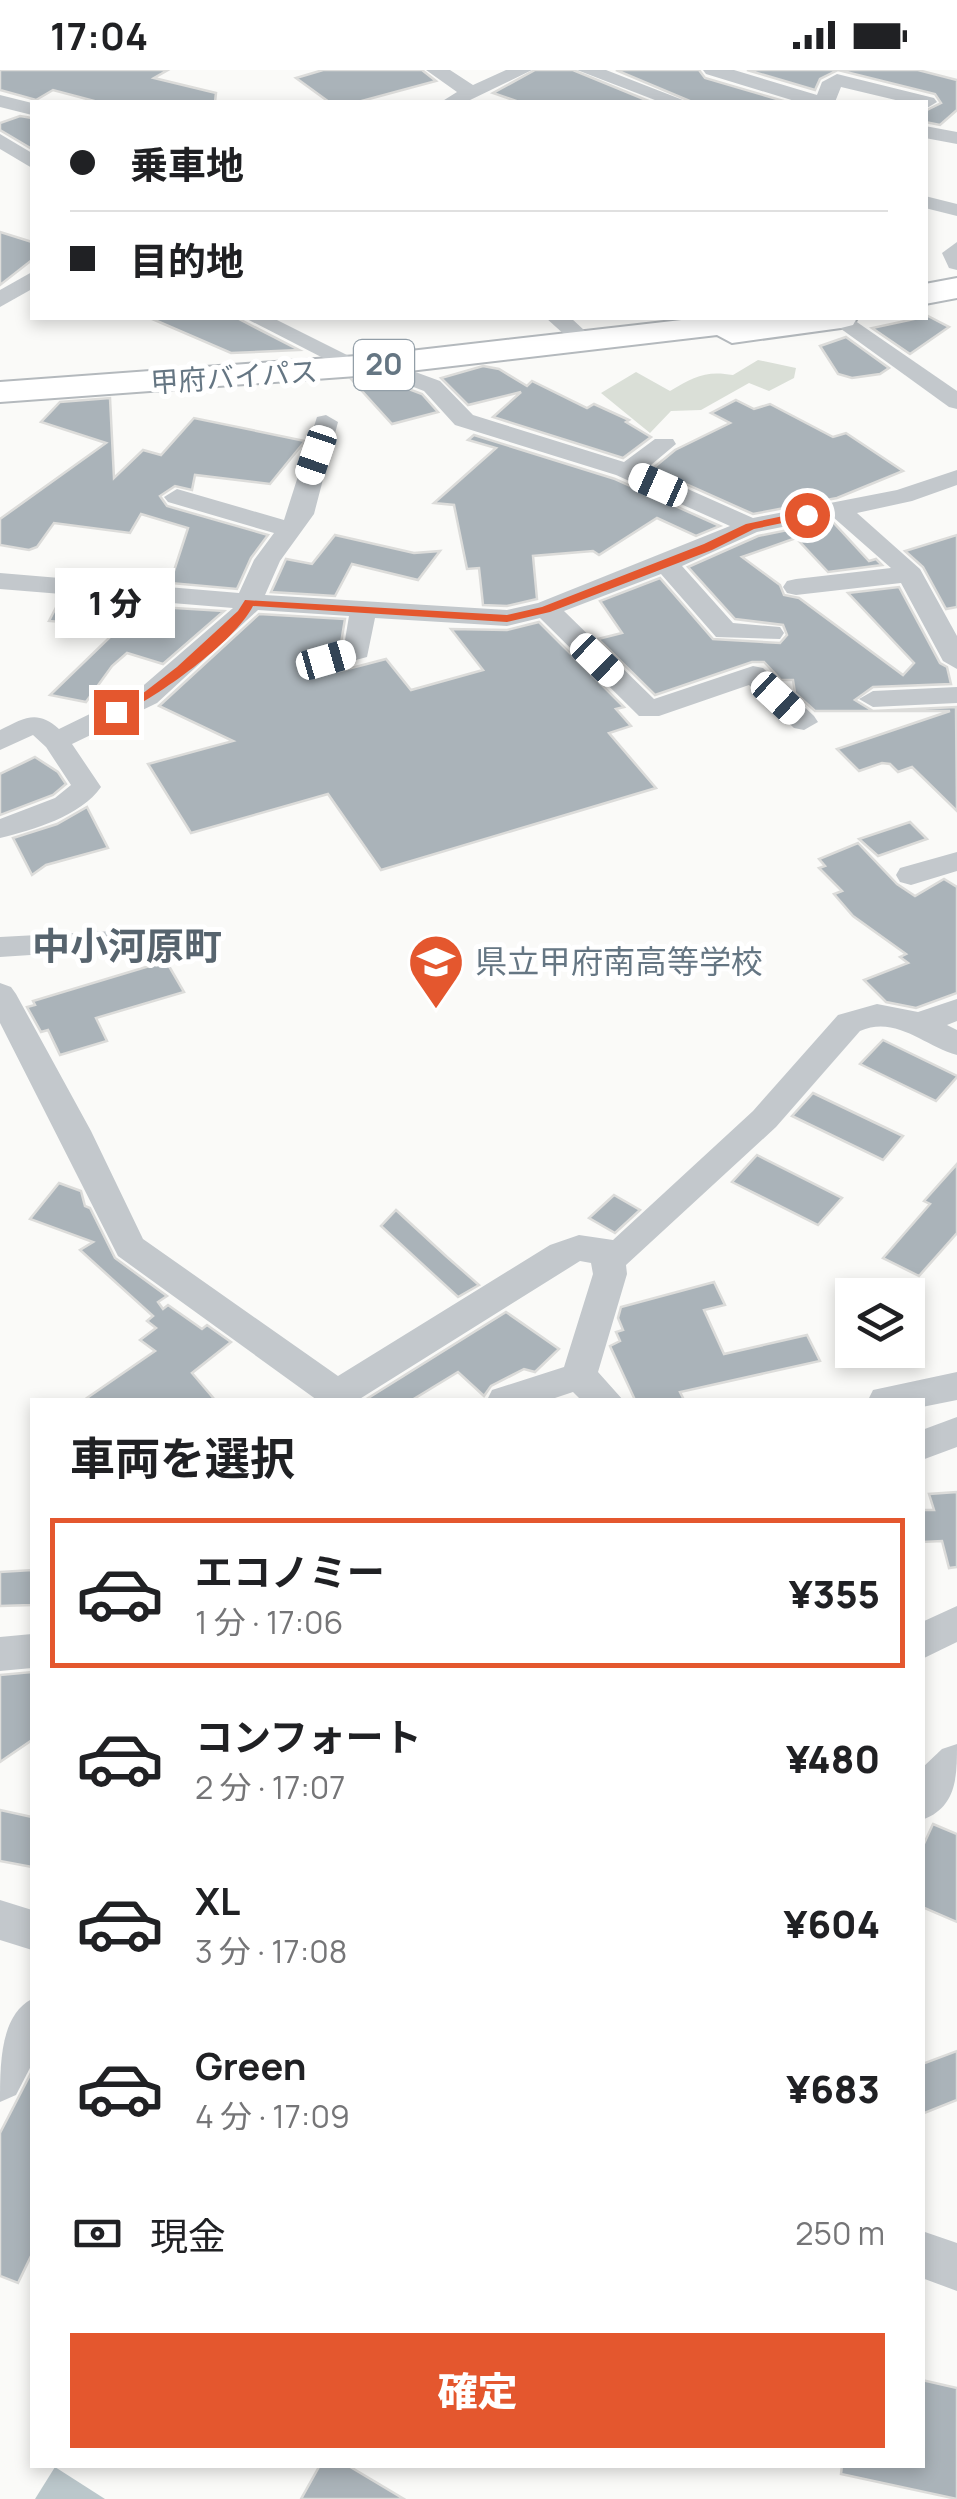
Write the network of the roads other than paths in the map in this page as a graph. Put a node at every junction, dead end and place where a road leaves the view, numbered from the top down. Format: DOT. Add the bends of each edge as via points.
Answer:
graph roads {
  1 [pos="436,70"];
  2 [pos="522,70"];
  3 [pos="587,70"];
  4 [pos="713,70"];
  5 [pos="469,98"];
  6 [pos="672,100"];
  7 [pos="810,100"];
  8 [pos="826,100"];
  9 [pos="918,100"];
  10 [pos="0,101"];
  11 [pos="30,108"];
  12 [pos="928,133"];
  13 [pos="957,138"];
  14 [pos="0,140"];
  15 [pos="30,161"];
  16 [pos="928,203"];
  17 [pos="957,210"];
  18 [pos="957,249"];
  19 [pos="957,263"];
  20 [pos="928,268"];
  21 [pos="957,275"];
  22 [pos="30,280"];
  23 [pos="928,280"];
  24 [pos="957,288"];
  25 [pos="928,293"];
  26 [pos="957,298"];
  27 [pos="0,300"];
  28 [pos="928,303"];
  29 [pos="260,320"];
  30 [pos="648,320"];
  31 [pos="738,320"];
  32 [pos="824,320"];
  33 [pos="842,320"];
  34 [pos="578,325"];
  35 [pos="640,327"];
  36 [pos="337,356"];
  37 [pos="377,366"];
  38 [pos="0,379"];
  39 [pos="0,392"];
  40 [pos="957,402"];
  41 [pos="326,422"];
  42 [pos="664,444"];
  43 [pos="627,471"];
  44 [pos="957,478"];
  45 [pos="176,497"];
  46 [pos="838,509"];
  47 [pos="750,526"];
  48 [pos="290,530"];
  49 [pos="666,563"];
  50 [pos="910,574"];
  51 [pos="1,582"];
  52 [pos="796,588"];
  53 [pos="249,602"];
  54 [pos="546,609"];
  55 [pos="364,611"];
  56 [pos="771,633"];
  57 [pos="326,660"];
  58 [pos="957,661"];
  59 [pos="957,695"];
  60 [pos="872,699"];
  61 [pos="804,722"];
  62 [pos="0,741"];
  63 [pos="56,741"];
  64 [pos="0,829"];
  65 [pos="957,861"];
  66 [pos="912,875"];
  67 [pos="187,937"];
  68 [pos="0,947"];
  69 [pos="0,994"];
  70 [pos="957,1010"];
  71 [pos="919,1023"];
  72 [pos="957,1044"];
  73 [pos="608,1262"];
  74 [pos="957,1386"];
  75 [pos="592,1388"];
  76 [pos="520,1398"];
  77 [pos="896,1398"];
  78 [pos="957,1432"];
  79 [pos="925,1444"];
  80 [pos="957,1623"];
  81 [pos="925,1642"];
  82 [pos="925,1645"];
  83 [pos="30,1650"];
  84 [pos="0,1654"];
  85 [pos="957,1654"];
  86 [pos="957,1762"];
  87 [pos="925,1798"];
  88 [pos="0,1920"];
  89 [pos="30,1929"];
  90 [pos="30,2024"];
  91 [pos="0,2080"];
  92 [pos="925,2255"];
  93 [pos="957,2267"];
  1 -- 5 [label="street"];
  2 -- 5 [label="street"];
  3 -- 6 [label="street"];
  4 -- 7 [label="street"];
  8 -- 9 [label="street" via="828,86 837,80"];
  10 -- 11 [label="street"];
  12 -- 13 [label="street"];
  14 -- 15 [label="street"];
  16 -- 17 [label="street"];
  18 -- 19 [label="street"];
  19 -- 20 [label="highway"];
  21 -- 23 [label="highway"];
  22 -- 27 [label="street"];
  24 -- 25 [label="highway"];
  26 -- 28 [label="highway"];
  29 -- 36 [label="street"];
  30 -- 34 [label="highway, 甲府バイパス / 20"];
  31 -- 35 [label="highway, 甲府バイパス / 20"];
  32 -- 35 [label="highway" via="707,336"];
  33 -- 40 [label="street"];
  34 -- 35 [label="highway"];
  34 -- 36 [label="highway, 甲府バイパス / 20"];
  35 -- 37 [label="highway, 甲府バイパス / 20"];
  36 -- 38 [label="highway, 甲府バイパス / 20"];
  37 -- 39 [label="highway, 甲府バイパス / 20"];
  37 -- 43 [label="street" via="431,386 448,411 464,420"];
  41 -- 48 [label="street" via="301,514"];
  42 -- 43 [label="street"];
  43 -- 47 [label="street"];
  44 -- 46 [label="street"];
  45 -- 48 [label="street"];
  46 -- 47 [label="street"];
  46 -- 50 [label="street"];
  47 -- 49 [label="street"];
  48 -- 53 [label="street" via="267,560"];
  49 -- 54 [label="street"];
  49 -- 56 [label="street" via="725,632"];
  50 -- 52 [label="street"];
  50 -- 58 [label="street"];
  51 -- 53 [label="street"];
  53 -- 55 [label="street"];
  53 -- 63 [label="street" via="147,696"];
  54 -- 55 [label="street" via="507,618"];
  54 -- 61 [label="street" via="649,710 752,674"];
  55 -- 57 [label="street" via="357,651"];
  59 -- 60 [label="street"];
  62 -- 63 [label="street" via="36,723"];
  63 -- 64 [label="street" via="86,787 65,804"];
  65 -- 66 [label="street"];
  67 -- 68 [label="street"];
  69 -- 71 [label="street" via="130,1247 337,1395 562,1254 579,1248 620,1254 782,1101 847,1023 872,1016"];
  70 -- 71 [label="street"];
  71 -- 72 [label="street"];
  73 -- 75 [label="street"];
  74 -- 77 [label="street"];
  75 -- 76 [label="street"];
  78 -- 79 [label="street"];
  80 -- 81 [label="street"];
  82 -- 85 [label="street"];
  83 -- 84 [label="street"];
  86 -- 87 [label="street"];
  88 -- 89 [label="street"];
  90 -- 91 [label="street"];
  92 -- 93 [label="street"];
}
